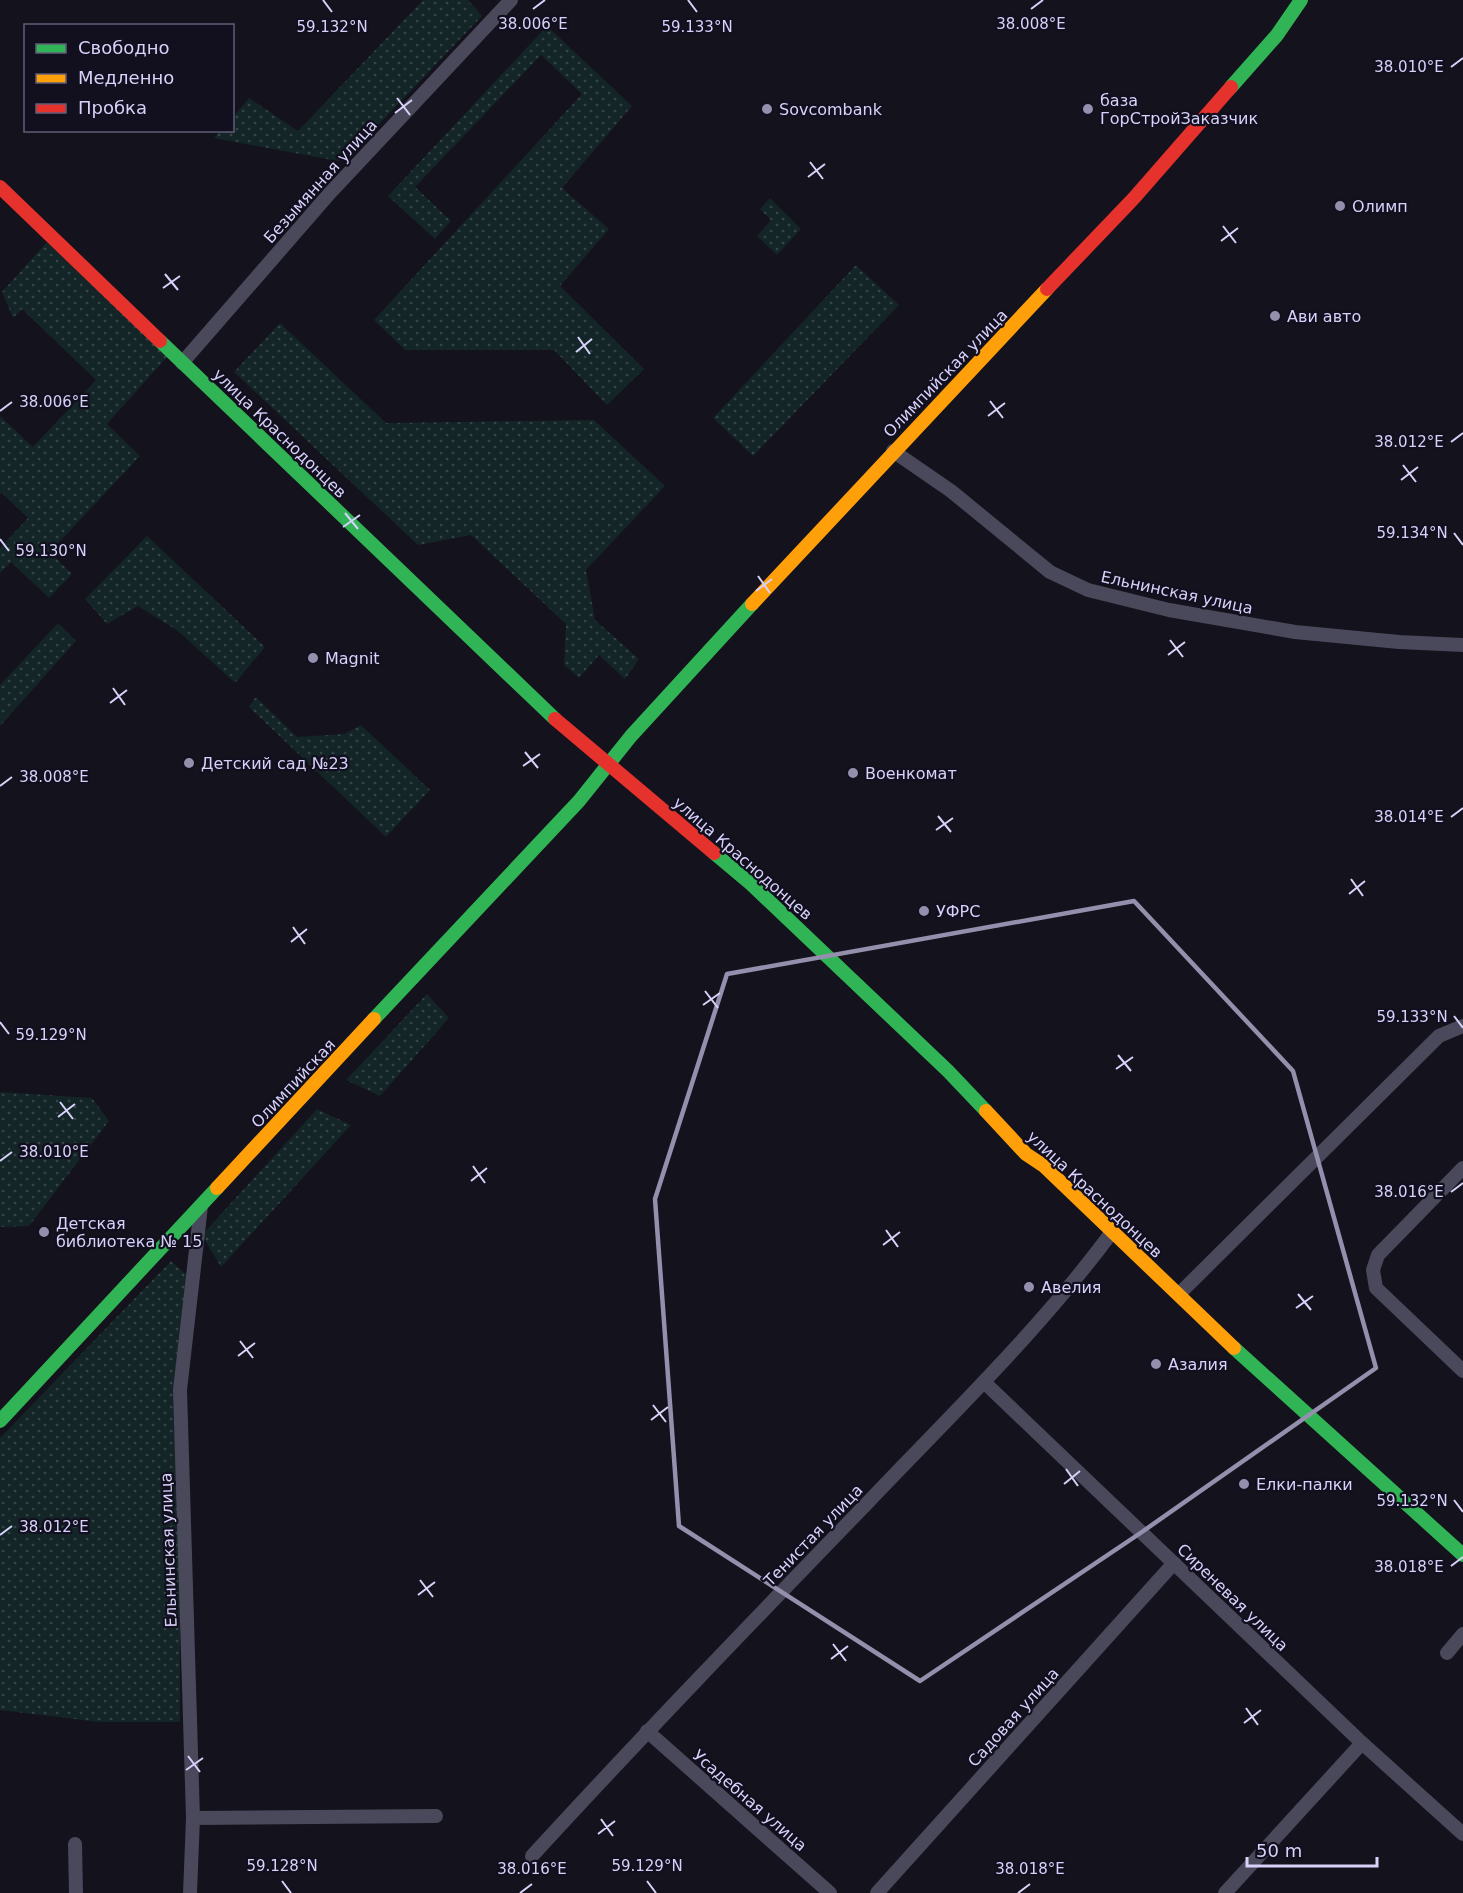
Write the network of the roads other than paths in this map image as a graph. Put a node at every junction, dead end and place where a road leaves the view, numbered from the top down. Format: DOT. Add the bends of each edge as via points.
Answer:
graph roads {
  1 [pos="511,0"];
  2 [pos="1301,0"];
  3 [pos="0,187"];
  4 [pos="182,363"];
  5 [pos="893,451"];
  6 [pos="1463,645"];
  7 [pos="608,766"];
  8 [pos="1463,1026"];
  9 [pos="1463,1168"];
  10 [pos="201,1206"];
  11 [pos="1112,1232"];
  12 [pos="1179,1294"];
  13 [pos="1463,1371"];
  14 [pos="984,1382"];
  15 [pos="0,1421"];
  16 [pos="1463,1556"];
  17 [pos="1174,1563"];
  18 [pos="1463,1634"];
  19 [pos="1447,1653"];
  20 [pos="647,1731"];
  21 [pos="1362,1743"];
  22 [pos="436,1816"];
  23 [pos="193,1818"];
  24 [pos="1463,1834"];
  25 [pos="75,1844"];
  26 [pos="532,1856"];
  27 [pos="76,1893"];
  28 [pos="190,1893"];
  29 [pos="830,1893"];
  30 [pos="877,1893"];
  31 [pos="1225,1893"];
  1 -- 4 [label="street, Безымянная улица" via="329,194"];
  2 -- 5 [label="street, Олимпийская улица" via="1277,35 1134,198"];
  3 -- 4 [label="street, улица Краснодонцев"];
  4 -- 7 [label="street, улица Краснодонцев"];
  5 -- 6 [label="street, Ельнинская улица" via="951,491 1050,572 1089,590 1169,610 1295,632"];
  5 -- 7 [label="street, Олимпийская улица" via="631,736"];
  7 -- 10 [label="street, Олимпийская" via="506,881"];
  7 -- 11 [label="street, улица Краснодонцев" via="759,891 948,1071 1026,1154 1044,1166"];
  8 -- 12 [label="street" via="1439,1036"];
  9 -- 13 [label="street" via="1378,1255 1373,1270 1376,1288"];
  10 -- 15 [label="street, Олимпийская"];
  10 -- 23 [label="street, Ельнинская улица" via="180,1390"];
  11 -- 12 [label="street, улица Краснодонцев"];
  11 -- 14 [label="street, Тенистая улица"];
  12 -- 16 [label="street, улица Краснодонцев" via="1206,1323"];
  14 -- 17 [label="street, Сиреневая улица"];
  14 -- 20 [label="street, Тенистая улица"];
  17 -- 21 [label="street, Сиреневая улица"];
  17 -- 30 [label="street, Садовая улица"];
  18 -- 19 [label="street"];
  20 -- 26 [label="street, Тенистая улица"];
  20 -- 29 [label="street, Усадебная улица"];
  21 -- 24 [label="street, Сиреневая улица"];
  21 -- 31 [label="street"];
  22 -- 23 [label="street"];
  23 -- 28 [label="street, Ельнинская улица"];
  25 -- 27 [label="street"];
}
